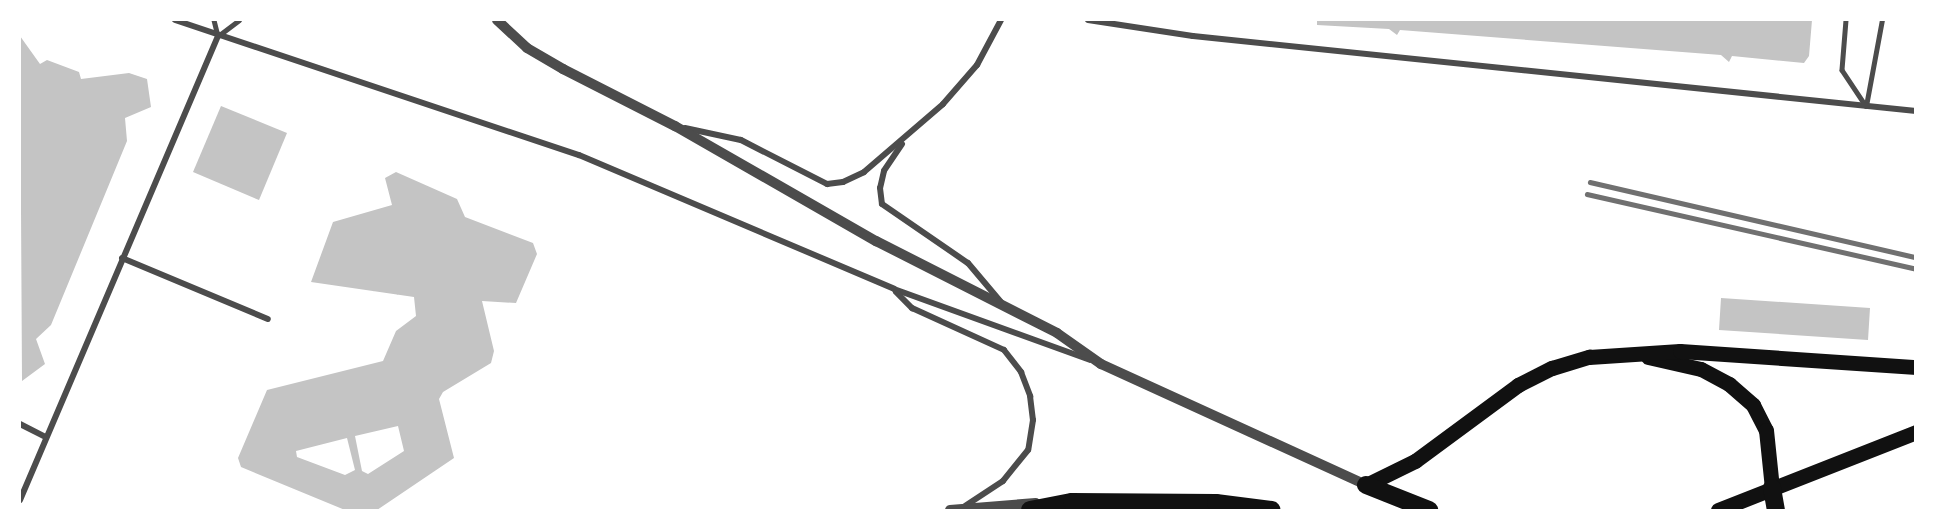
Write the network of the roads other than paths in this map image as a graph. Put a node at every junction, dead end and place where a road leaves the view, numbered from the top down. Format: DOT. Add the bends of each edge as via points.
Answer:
graph roads {
  1 [pos="175,20"];
  2 [pos="214,20"];
  3 [pos="239,20"];
  4 [pos="497,20"];
  5 [pos="1001,20"];
  6 [pos="1088,20"];
  7 [pos="1846,20"];
  8 [pos="1882,20"];
  9 [pos="218,36"];
  10 [pos="1866,106"];
  11 [pos="1916,111"];
  12 [pos="675,126"];
  13 [pos="906,139"];
  14 [pos="122,258"];
  15 [pos="894,289"];
  16 [pos="1003,304"];
  17 [pos="268,319"];
  18 [pos="1629,352"];
  19 [pos="1101,364"];
  20 [pos="1916,367"];
  21 [pos="20,424"];
  22 [pos="1916,432"];
  23 [pos="46,437"];
  24 [pos="1366,484"];
  25 [pos="1772,488"];
  26 [pos="20,500"];
  27 [pos="1072,502"];
  28 [pos="962,508"];
  29 [pos="950,510"];
  30 [pos="1030,510"];
  31 [pos="1272,510"];
  32 [pos="1429,510"];
  33 [pos="1718,510"];
  34 [pos="1776,510"];
  1 -- 9 [label="street"];
  2 -- 9 [label="lane"];
  3 -- 9 [label="lane"];
  4 -- 12 [label="street" via="527,48"];
  5 -- 13 [label="street" via="977,65"];
  6 -- 10 [label="street" via="1193,36"];
  7 -- 10 [label="lane" via="1842,70"];
  8 -- 10 [label="lane"];
  9 -- 14 [label="street"];
  9 -- 15 [label="street" via="579,155"];
  10 -- 11 [label="street"];
  12 -- 13 [label="street" via="741,140 826,184 864,172"];
  12 -- 16 [label="street" via="876,241"];
  13 -- 16 [label="street" via="884,171 882,204 968,263"];
  14 -- 17 [label="street"];
  14 -- 23 [label="street"];
  15 -- 19 [label="street"];
  15 -- 28 [label="street" via="912,308 1004,350 1021,372 1030,396 1033,420 1028,450 1003,481"];
  16 -- 19 [label="street" via="1057,333"];
  18 -- 20 [label="main road" via="1747,354 1870,367"];
  18 -- 24 [label="main road" via="1589,357 1535,376 1415,460"];
  18 -- 25 [label="main road" via="1701,369 1729,384 1753,405 1766,430"];
  19 -- 24 [label="street"];
  21 -- 23 [label="street"];
  22 -- 25 [label="main road"];
  23 -- 26 [label="street"];
  24 -- 32 [label="highway"];
  25 -- 33 [label="main road"];
  25 -- 34 [label="highway"];
  27 -- 28 [label="street"];
  27 -- 30 [label="highway"];
  27 -- 31 [label="highway" via="1216,503"];
  28 -- 29 [label="street"];
}
